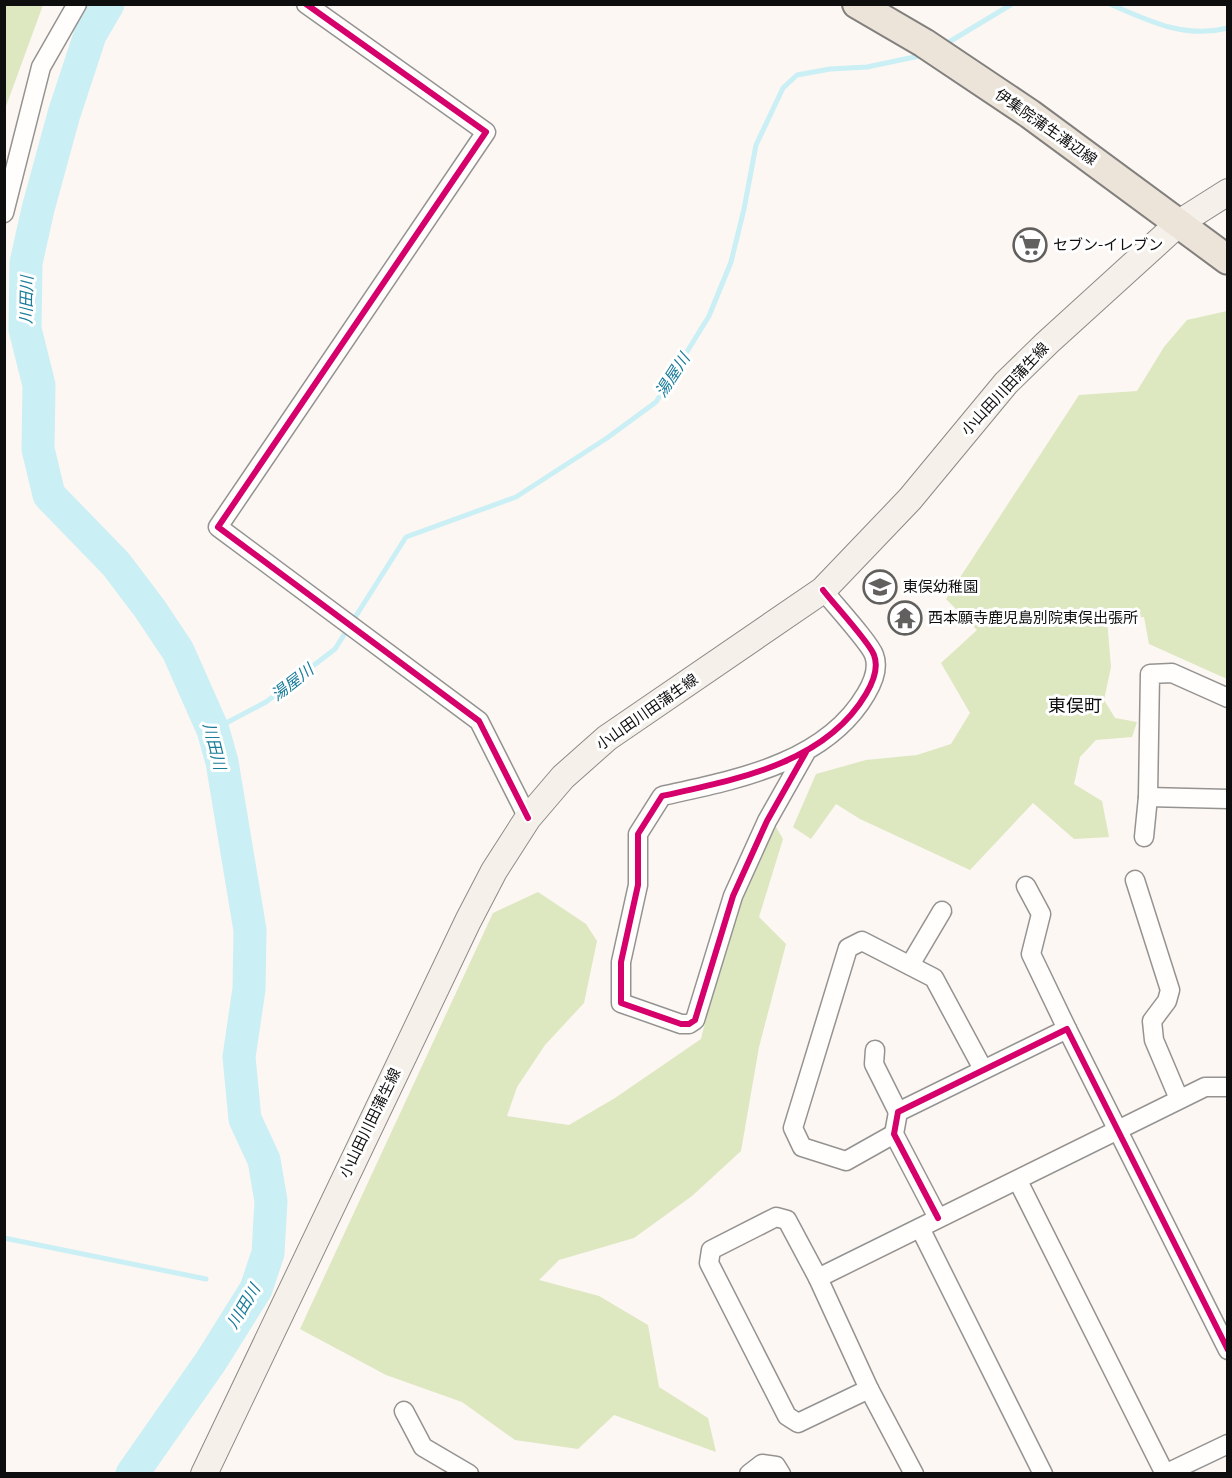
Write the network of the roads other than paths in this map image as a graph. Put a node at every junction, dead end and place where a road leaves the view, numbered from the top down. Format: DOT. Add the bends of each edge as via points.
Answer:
graph roads {
  1 [pos="77,4"];
  2 [pos="306,4"];
  3 [pos="857,4"];
  4 [pos="1227,192"];
  5 [pos="4,213"];
  6 [pos="1179,223"];
  7 [pos="1227,260"];
  8 [pos="822,590"];
  9 [pos="1227,698"];
  10 [pos="806,752"];
  11 [pos="1148,797"];
  12 [pos="1227,799"];
  13 [pos="528,818"];
  14 [pos="1144,837"];
  15 [pos="1135,880"];
  16 [pos="1026,886"];
  17 [pos="942,911"];
  18 [pos="910,965"];
  19 [pos="1067,1029"];
  20 [pos="875,1050"];
  21 [pos="983,1069"];
  22 [pos="1225,1092"];
  23 [pos="1179,1099"];
  24 [pos="898,1112"];
  25 [pos="1117,1129"];
  26 [pos="894,1134"];
  27 [pos="1018,1181"];
  28 [pos="938,1218"];
  29 [pos="920,1228"];
  30 [pos="818,1278"];
  31 [pos="1227,1350"];
  32 [pos="869,1389"];
  33 [pos="404,1411"];
  34 [pos="1227,1444"];
  35 [pos="204,1473"];
  36 [pos="469,1473"];
  37 [pos="749,1473"];
  38 [pos="781,1473"];
  39 [pos="914,1473"];
  40 [pos="1043,1473"];
  41 [pos="1165,1473"];
  1 -- 5 [label="street" via="41,66"];
  2 -- 13 [label="street" via="486,132 218,527 479,722"];
  3 -- 6 [label="main road, 伊集院蒲生溝辺線" via="924,43"];
  4 -- 6 [label="main road, 小山田川田蒲生線"];
  6 -- 7 [label="main road, 伊集院蒲生溝辺線"];
  6 -- 8 [label="main road, 小山田川田蒲生線" via="1006,384 910,499"];
  8 -- 10 [label="street" via="874,655 874,680 861,702 824,740"];
  8 -- 13 [label="main road, 小山田川田蒲生線" via="607,738 563,777"];
  9 -- 11 [label="street" via="1172,673 1150,674"];
  10 -- 10 [label="street" via="729,781 662,796 638,834 638,885 621,962 621,1003 681,1024 695,1020 733,896 767,821"];
  11 -- 12 [label="street"];
  11 -- 14 [label="street"];
  13 -- 35 [label="main road, 小山田川田蒲生線" via="468,921"];
  15 -- 23 [label="street" via="1170,990 1152,1021 1154,1040"];
  16 -- 19 [label="street" via="1041,914 1031,954"];
  17 -- 18 [label="street"];
  18 -- 21 [label="street" via="934,978"];
  18 -- 26 [label="street" via="862,941 848,948 793,1128 802,1147 846,1161"];
  19 -- 21 [label="street"];
  19 -- 25 [label="street"];
  20 -- 24 [label="street" via="874,1064"];
  21 -- 24 [label="street"];
  22 -- 23 [label="street" via="1205,1087"];
  23 -- 25 [label="street"];
  24 -- 26 [label="street"];
  25 -- 27 [label="street"];
  25 -- 31 [label="street"];
  26 -- 28 [label="street"];
  27 -- 28 [label="street"];
  27 -- 41 [label="street"];
  28 -- 29 [label="street"];
  29 -- 30 [label="street"];
  29 -- 40 [label="street"];
  30 -- 32 [label="street"];
  30 -- 32 [label="street" via="787,1221 776,1217 711,1250 709,1263 787,1416 798,1423"];
  32 -- 39 [label="street"];
  33 -- 36 [label="street" via="423,1447"];
  34 -- 41 [label="street"];
  37 -- 38 [label="street" via="762,1464 776,1466"];
}
